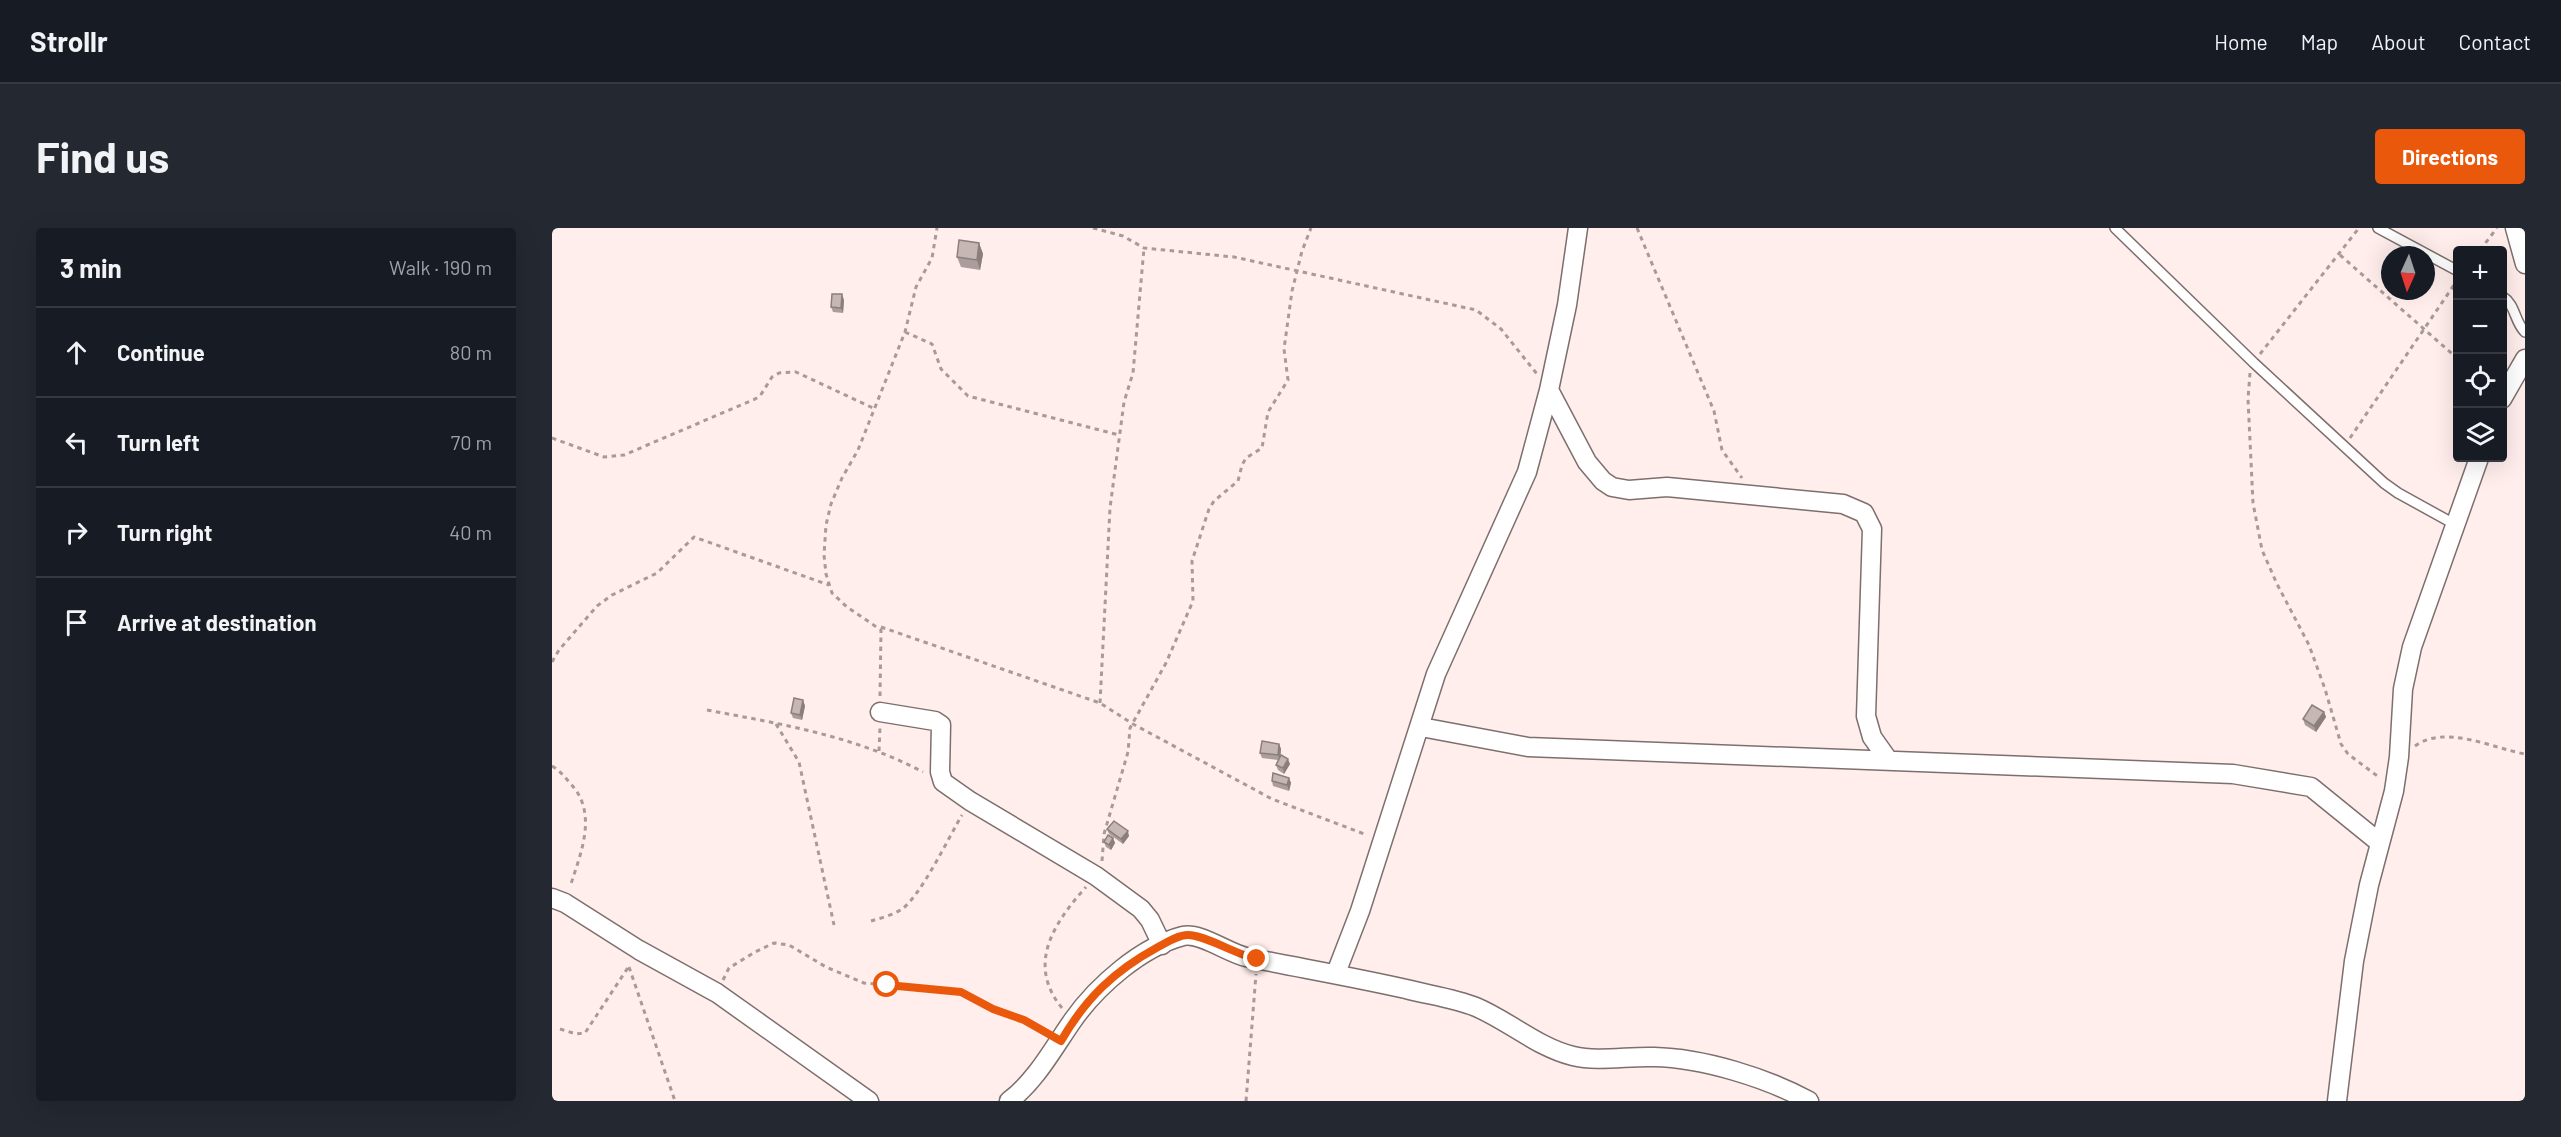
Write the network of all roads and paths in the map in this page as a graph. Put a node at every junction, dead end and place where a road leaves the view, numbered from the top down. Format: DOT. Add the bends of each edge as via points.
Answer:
graph roads {
  1 [pos="937,228"];
  2 [pos="1093,228"];
  3 [pos="1311,228"];
  4 [pos="1578,228"];
  5 [pos="1637,228"];
  6 [pos="2115,228"];
  7 [pos="2360,228"];
  8 [pos="2378,228"];
  9 [pos="2497,228"];
  10 [pos="2515,228"];
  11 [pos="2483,246"];
  12 [pos="1144,248"];
  13 [pos="2340,255"];
  14 [pos="2525,264"];
  15 [pos="2453,269"];
  16 [pos="1299,270"];
  17 [pos="2453,287"];
  18 [pos="2507,300"];
  19 [pos="2423,330"];
  20 [pos="905,332"];
  21 [pos="2525,332"];
  22 [pos="2453,356"];
  23 [pos="2525,359"];
  24 [pos="2252,361"];
  25 [pos="1549,390"];
  26 [pos="2507,390"];
  27 [pos="873,408"];
  28 [pos="1119,435"];
  29 [pos="552,438"];
  30 [pos="2345,446"];
  31 [pos="2478,462"];
  32 [pos="1757,496"];
  33 [pos="2456,525"];
  34 [pos="829,585"];
  35 [pos="880,627"];
  36 [pos="552,662"];
  37 [pos="1100,703"];
  38 [pos="707,710"];
  39 [pos="880,712"];
  40 [pos="776,723"];
  41 [pos="1133,724"];
  42 [pos="1421,727"];
  43 [pos="879,751"];
  44 [pos="2525,754"];
  45 [pos="2399,757"];
  46 [pos="1888,761"];
  47 [pos="552,766"];
  48 [pos="943,782"];
  49 [pos="2394,791"];
  50 [pos="970,801"];
  51 [pos="1383,841"];
  52 [pos="2380,843"];
  53 [pos="1099,878"];
  54 [pos="558,901"];
  55 [pos="871,921"];
  56 [pos="834,925"];
  57 [pos="1162,945"];
  58 [pos="639,950"];
  59 [pos="1257,959"];
  60 [pos="628,967"];
  61 [pos="1336,973"];
  62 [pos="717,993"];
  63 [pos="1072,1021"];
  64 [pos="560,1029"];
  65 [pos="1061,1041"];
  66 [pos="675,1101"];
  67 [pos="869,1101"];
  68 [pos="1009,1101"];
  69 [pos="1246,1101"];
  70 [pos="1809,1101"];
  71 [pos="2337,1101"];
  1 -- 20 [label="path" via="932,258 916,287"];
  2 -- 12 [label="path" via="1124,236"];
  3 -- 16 [label="path"];
  4 -- 25 [label="street"];
  5 -- 32 [label="path" via="1714,411 1722,450"];
  6 -- 24 [label="lane"];
  7 -- 13 [label="path"];
  8 -- 15 [label="lane"];
  9 -- 11 [label="path"];
  10 -- 14 [label="street"];
  12 -- 16 [label="path" via="1234,257"];
  12 -- 28 [label="path" via="1133,372"];
  13 -- 19 [label="path"];
  13 -- 24 [label="path"];
  16 -- 25 [label="path" via="1476,310 1501,329"];
  16 -- 41 [label="path" via="1284,349 1288,380 1268,412 1262,448 1244,461 1238,481 1209,508 1192,561 1193,601"];
  17 -- 19 [label="path"];
  18 -- 21 [label="lane"];
  19 -- 22 [label="path"];
  19 -- 30 [label="path"];
  20 -- 27 [label="path"];
  20 -- 28 [label="path" via="932,344 941,369 968,396"];
  23 -- 26 [label="street"];
  24 -- 30 [label="lane"];
  24 -- 49 [label="path" via="2248,399 2253,503 2262,550 2309,645 2341,744"];
  25 -- 32 [label="street" via="1587,462 1612,487 1667,487"];
  25 -- 42 [label="street" via="1527,472 1436,674"];
  27 -- 29 [label="path" via="788,371 772,377 755,399 624,455 604,457"];
  27 -- 34 [label="path" via="858,450 831,504 824,555"];
  28 -- 37 [label="path" via="1110,507"];
  30 -- 33 [label="lane" via="2398,494"];
  31 -- 33 [label="street"];
  32 -- 46 [label="street" via="1843,504 1864,513 1870,522 1866,716 1872,737"];
  33 -- 45 [label="street" via="2412,647 2403,689"];
  34 -- 35 [label="path" via="839,601"];
  34 -- 36 [label="path" via="694,537 657,573 597,606"];
  35 -- 37 [label="path"];
  35 -- 39 [label="path"];
  37 -- 41 [label="path"];
  38 -- 40 [label="path"];
  39 -- 43 [label="path"];
  39 -- 48 [label="street" via="935,720 941,725"];
  40 -- 43 [label="path"];
  40 -- 56 [label="path" via="799,762"];
  41 -- 51 [label="path" via="1272,798"];
  41 -- 53 [label="path" via="1104,834"];
  42 -- 46 [label="street" via="1528,747"];
  42 -- 51 [label="street"];
  43 -- 48 [label="path"];
  44 -- 45 [label="path" via="2435,736"];
  45 -- 49 [label="street"];
  46 -- 52 [label="street" via="2233,774 2311,787"];
  47 -- 54 [label="path" via="576,788 586,815 586,832"];
  48 -- 50 [label="street"];
  49 -- 52 [label="street"];
  50 -- 53 [label="street"];
  50 -- 55 [label="path" via="910,902"];
  51 -- 61 [label="street"];
  52 -- 71 [label="street" via="2354,961"];
  53 -- 57 [label="street" via="1148,916"];
  53 -- 63 [label="path" via="1060,920 1044,962 1048,988"];
  54 -- 58 [label="street"];
  57 -- 59 [label="street" via="1190,935"];
  57 -- 63 [label="street" via="1123,968 1098,989"];
  58 -- 60 [label="path"];
  58 -- 62 [label="street"];
  59 -- 61 [label="street"];
  59 -- 69 [label="path"];
  60 -- 64 [label="path" via="585,1033"];
  60 -- 66 [label="path"];
  61 -- 70 [label="street" via="1467,1004 1574,1056 1691,1060 1781,1086"];
  62 -- 65 [label="path" via="729,968 774,943 789,945 864,983 961,992"];
  62 -- 67 [label="street"];
  63 -- 65 [label="street"];
  65 -- 68 [label="street"];
}
